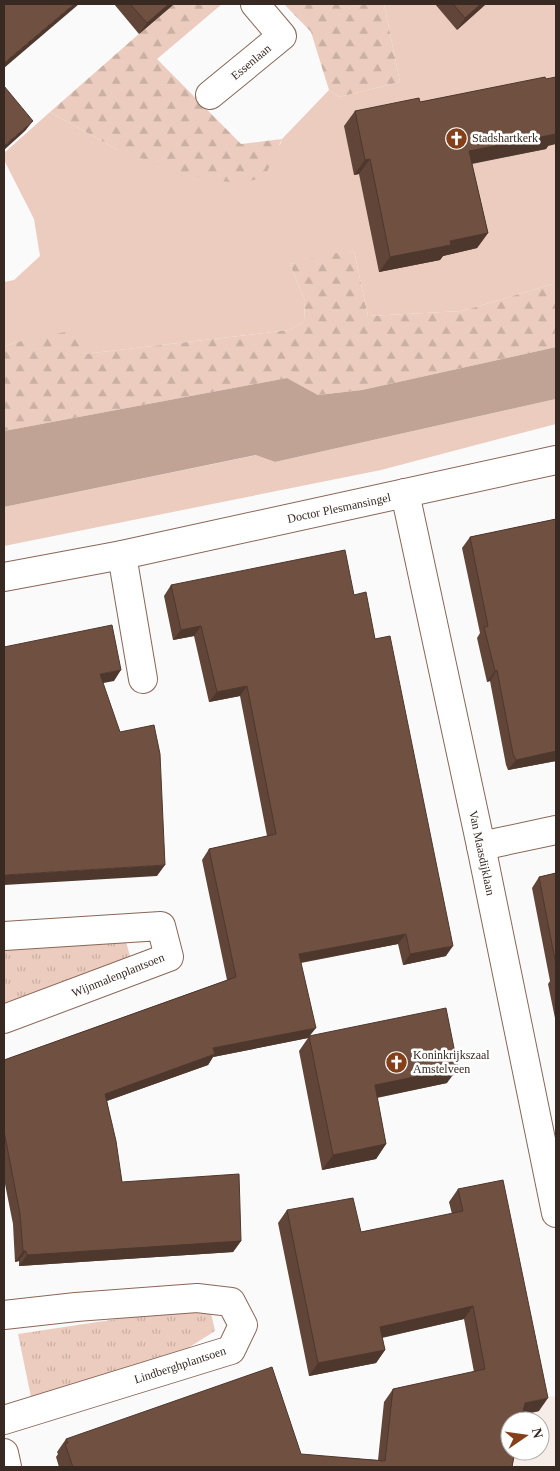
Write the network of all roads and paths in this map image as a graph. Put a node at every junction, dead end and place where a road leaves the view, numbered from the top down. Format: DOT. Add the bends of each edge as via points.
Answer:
graph roads {
  1 [pos="255,4"];
  2 [pos="210,96"];
  3 [pos="556,460"];
  4 [pos="404,493"];
  5 [pos="122,555"];
  6 [pos="4,577"];
  7 [pos="143,678"];
  8 [pos="556,830"];
  9 [pos="481,846"];
  10 [pos="4,936"];
  11 [pos="4,1019"];
  12 [pos="555,1197"];
  13 [pos="4,1315"];
  14 [pos="4,1420"];
  15 [pos="4,1453"];
  16 [pos="7,1467"];
  1 -- 2 [label="street, Essenlaan" via="282,36"];
  3 -- 4 [label="street, Doctor Plesmansingel"];
  4 -- 5 [label="street, Doctor Plesmansingel"];
  4 -- 9 [label="street, Van Maasdijklaan"];
  5 -- 6 [label="street, Doctor Plesmansingel"];
  5 -- 7 [label="street"];
  8 -- 9 [label="street"];
  9 -- 12 [label="street, Van Maasdijklaan"];
  10 -- 11 [label="street, Wijnmalenplantsoen" via="161,926 169,957"];
  13 -- 14 [label="street, Lindberghplantsoen" via="197,1298 231,1302 243,1324 231,1350"];
  15 -- 16 [label="street"];
}
